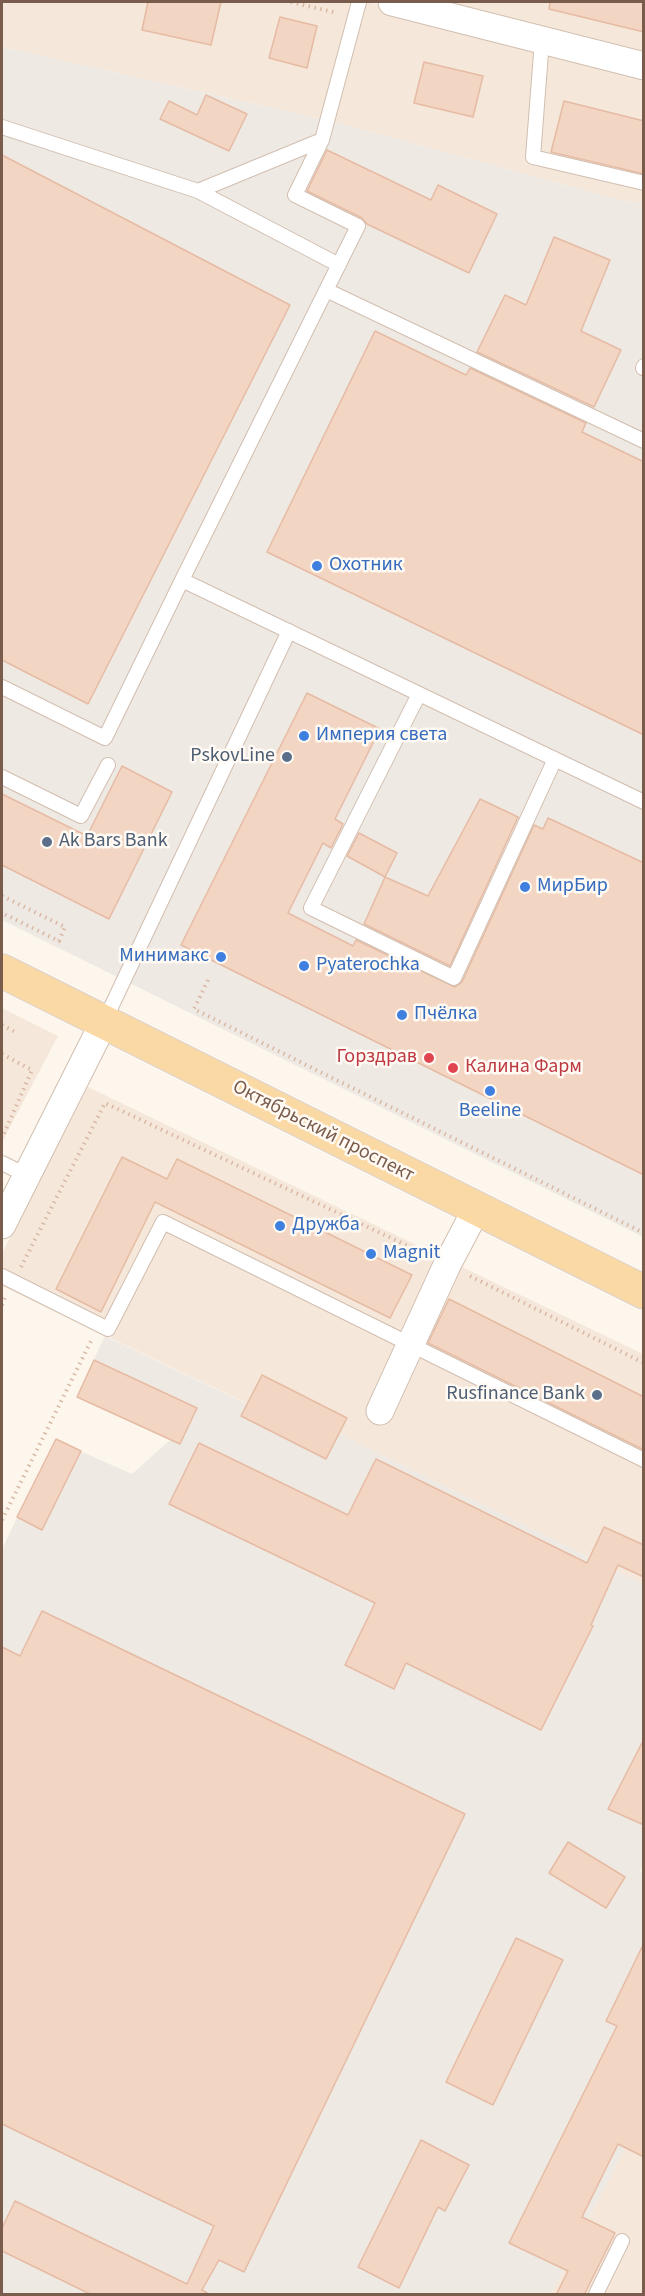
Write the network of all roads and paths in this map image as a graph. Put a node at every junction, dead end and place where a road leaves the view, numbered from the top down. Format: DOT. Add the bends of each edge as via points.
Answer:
graph roads {
  1 [pos="358,2"];
  2 [pos="392,2"];
  3 [pos="542,40"];
  4 [pos="644,66"];
  5 [pos="2,127"];
  6 [pos="322,140"];
  7 [pos="644,183"];
  8 [pos="198,191"];
  9 [pos="339,265"];
  10 [pos="326,290"];
  11 [pos="644,441"];
  12 [pos="182,580"];
  13 [pos="289,632"];
  14 [pos="2,687"];
  15 [pos="419,694"];
  16 [pos="555,759"];
  17 [pos="108,765"];
  18 [pos="2,777"];
  19 [pos="644,802"];
  20 [pos="2,896"];
  21 [pos="2,913"];
  22 [pos="2,971"];
  23 [pos="208,980"];
  24 [pos="104,1022"];
  25 [pos="2,1025"];
  26 [pos="17,1033"];
  27 [pos="2,1054"];
  28 [pos="2,1138"];
  29 [pos="2,1163"];
  30 [pos="26,1175"];
  31 [pos="477,1208"];
  32 [pos="2,1225"];
  33 [pos="644,1233"];
  34 [pos="447,1265"];
  35 [pos="7,1279"];
  36 [pos="644,1292"];
  37 [pos="2,1305"];
  38 [pos="99,1324"];
  39 [pos="410,1344"];
  40 [pos="644,1363"];
  41 [pos="380,1411"];
  42 [pos="644,1460"];
  43 [pos="2,1520"];
  44 [pos="622,2241"];
  45 [pos="596,2295"];
  1 -- 6 [label="lane"];
  2 -- 3 [label="street"];
  3 -- 4 [label="street"];
  3 -- 7 [label="lane" via="533,157"];
  5 -- 8 [label="lane"];
  6 -- 8 [label="lane"];
  6 -- 9 [label="lane" via="295,195 358,226"];
  8 -- 9 [label="lane"];
  9 -- 10 [label="lane"];
  10 -- 11 [label="lane"];
  10 -- 12 [label="lane"];
  12 -- 13 [label="lane"];
  12 -- 14 [label="lane" via="105,738"];
  13 -- 15 [label="lane"];
  13 -- 24 [label="lane"];
  15 -- 16 [label="lane"];
  15 -- 16 [label="lane" via="311,908 454,978"];
  16 -- 19 [label="lane"];
  17 -- 18 [label="lane" via="81,816"];
  20 -- 21 [label="path" via="64,927 59,941"];
  22 -- 24 [label="main road, Октябрьский проспект"];
  23 -- 33 [label="path" via="194,1009"];
  24 -- 30 [label="street"];
  24 -- 31 [label="main road, Октябрьский проспект"];
  25 -- 26 [label="path"];
  27 -- 28 [label="path" via="32,1070"];
  29 -- 30 [label="lane"];
  30 -- 32 [label="street"];
  31 -- 34 [label="street"];
  31 -- 36 [label="main road, Октябрьский проспект"];
  34 -- 35 [label="path" via="105,1103"];
  34 -- 39 [label="street"];
  34 -- 40 [label="path"];
  35 -- 37 [label="path"];
  35 -- 38 [label="lane"];
  38 -- 39 [label="lane" via="108,1329 163,1222"];
  38 -- 43 [label="path"];
  39 -- 41 [label="street"];
  39 -- 42 [label="lane"];
  44 -- 45 [label="lane"];
}
